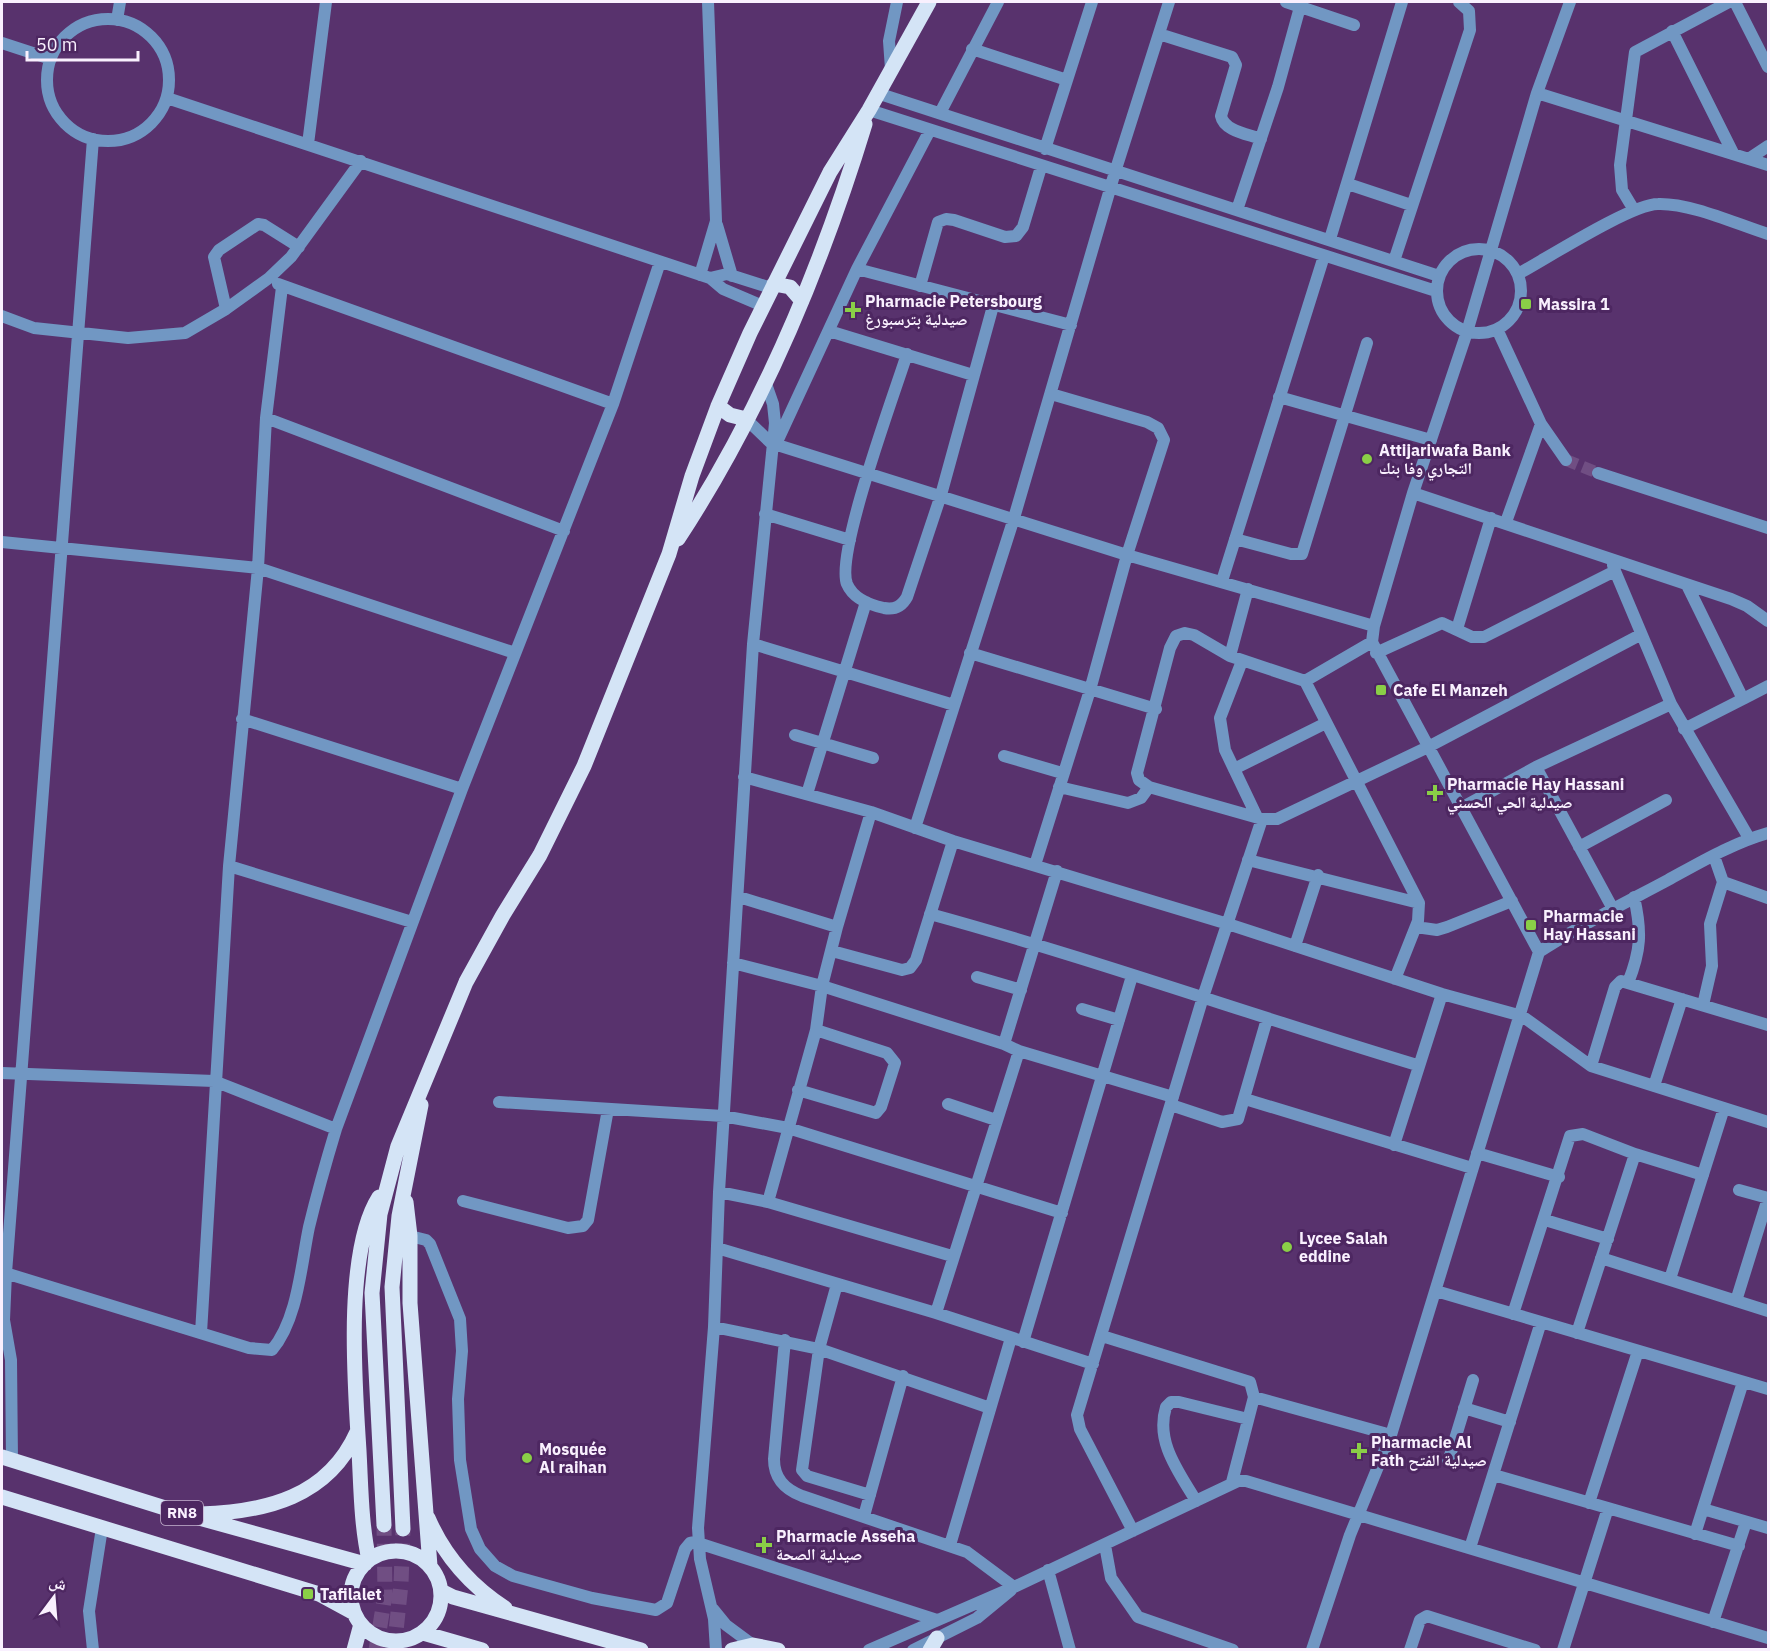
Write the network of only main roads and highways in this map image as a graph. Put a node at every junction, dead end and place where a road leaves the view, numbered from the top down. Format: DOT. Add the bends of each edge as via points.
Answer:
graph roads {
  1 [pos="929,2"];
  2 [pos="869,110"];
  3 [pos="773,286"];
  4 [pos="802,301"];
  5 [pos="718,406"];
  6 [pos="746,419"];
  7 [pos="669,554"];
  8 [pos="424,1088"];
  9 [pos="387,1188"];
  10 [pos="404,1193"];
  11 [pos="358,1429"];
  12 [pos="7,1459"];
  13 [pos="2,1497"];
  14 [pos="424,1508"];
  15 [pos="181,1513"];
  16 [pos="384,1525"];
  17 [pos="404,1529"];
  18 [pos="367,1562"];
  19 [pos="430,1566"];
  20 [pos="441,1591"];
  21 [pos="518,1616"];
  22 [pos="357,1619"];
  23 [pos="420,1639"];
  24 [pos="354,1650"];
  25 [pos="482,1650"];
  26 [pos="641,1650"];
  27 [pos="732,1650"];
  28 [pos="778,1650"];
  1 -- 2 [label="main road"];
  2 -- 3 [label="main road" via="830,172"];
  2 -- 4 [label="main road"];
  3 -- 4 [label="main road" via="790,287"];
  3 -- 5 [label="main road"];
  4 -- 6 [label="main road"];
  5 -- 6 [label="main road" via="730,415"];
  5 -- 7 [label="main road"];
  6 -- 7 [label="main road"];
  7 -- 8 [label="main road" via="571,796 466,982"];
  8 -- 9 [label="main road" via="398,1146"];
  8 -- 10 [label="main road"];
  9 -- 11 [label="main road" via="366,1225 358,1279"];
  9 -- 16 [label="main road" via="376,1240 372,1293"];
  10 -- 14 [label="main road" via="410,1236 410,1303"];
  10 -- 17 [label="main road" via="393,1263 392,1312"];
  11 -- 15 [label="main road" via="331,1471 290,1500 239,1512"];
  11 -- 18 [label="main road"];
  12 -- 15 [label="main road, RN8"];
  13 -- 22 [label="main road, RN8" via="319,1594"];
  14 -- 19 [label="main road"];
  14 -- 21 [label="main road" via="441,1542 462,1571 488,1596"];
  15 -- 18 [label="main road, RN8"];
  18 -- 19 [label="main road" via="386,1552 406,1552"];
  18 -- 22 [label="main road" via="352,1586"];
  19 -- 20 [label="main road"];
  20 -- 21 [label="main road"];
  20 -- 23 [label="main road" via="438,1614"];
  21 -- 26 [label="main road"];
  22 -- 23 [label="main road" via="384,1640"];
  22 -- 24 [label="main road"];
  23 -- 25 [label="main road"];
  27 -- 28 [label="main road" via="753,1645"];
}
